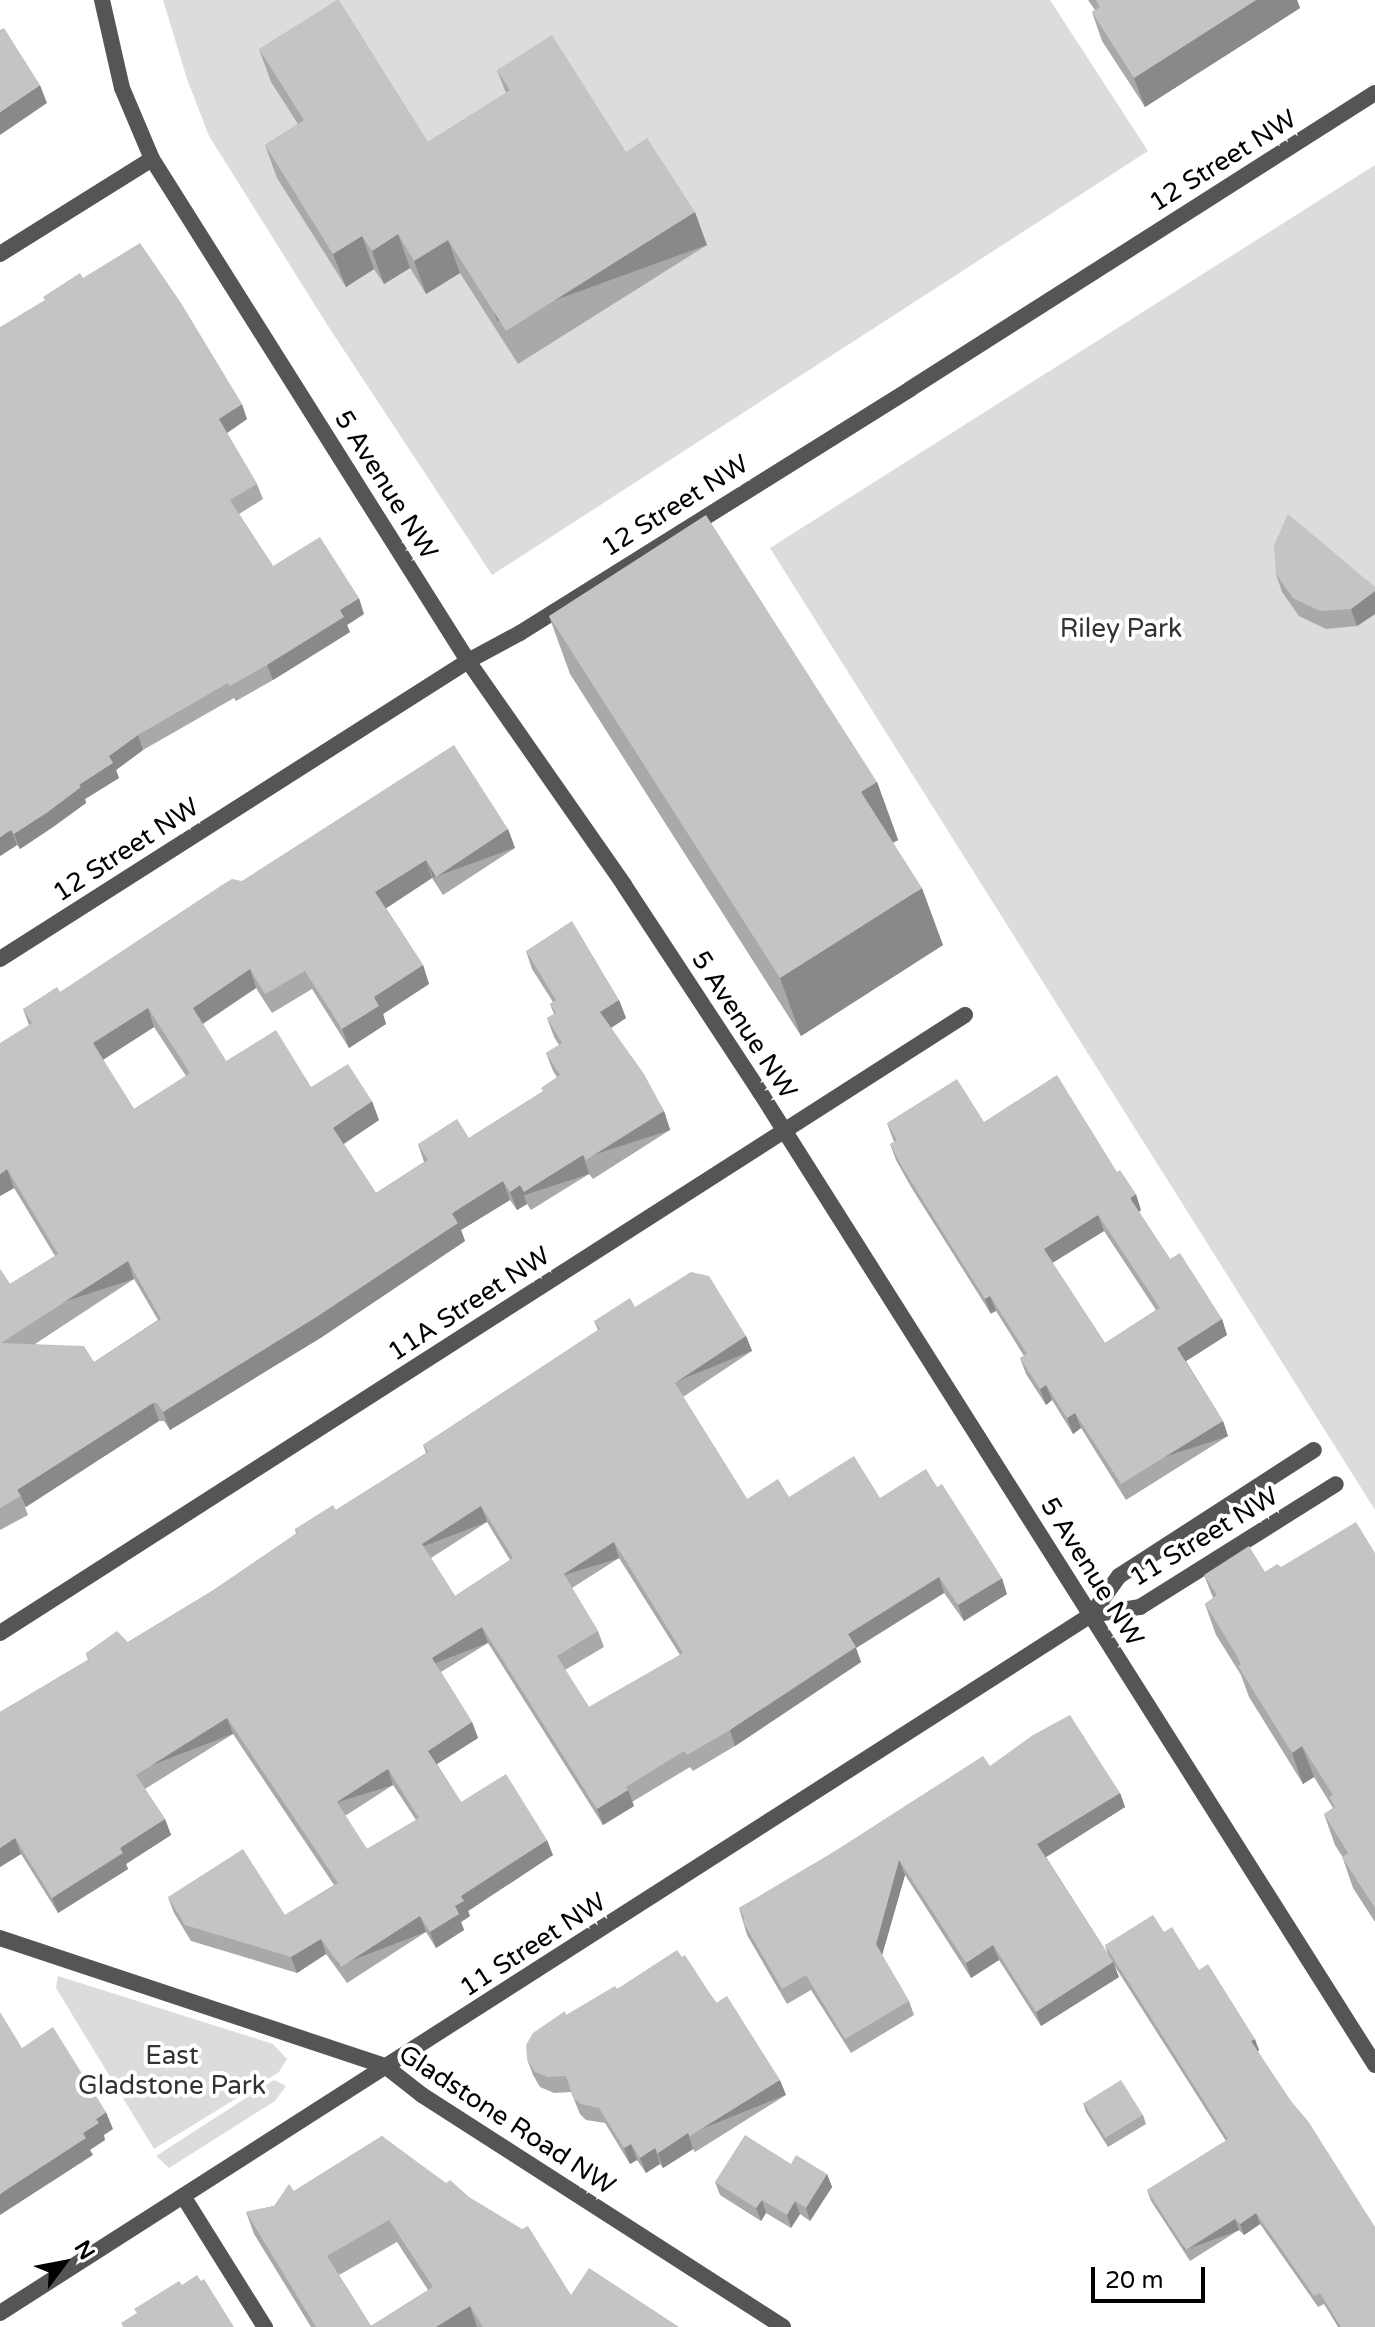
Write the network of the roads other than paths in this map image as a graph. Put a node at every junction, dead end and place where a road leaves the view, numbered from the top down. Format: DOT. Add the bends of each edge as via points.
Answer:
graph roads {
  1 [pos="102,0"];
  2 [pos="1375,93"];
  3 [pos="152,159"];
  4 [pos="0,254"];
  5 [pos="468,661"];
  6 [pos="0,959"];
  7 [pos="965,1015"];
  8 [pos="784,1131"];
  9 [pos="1314,1450"];
  10 [pos="1336,1484"];
  11 [pos="1091,1615"];
  12 [pos="0,1633"];
  13 [pos="0,1938"];
  14 [pos="1375,2065"];
  15 [pos="385,2066"];
  16 [pos="183,2196"];
  17 [pos="0,2313"];
  18 [pos="265,2327"];
  19 [pos="783,2327"];
  1 -- 3 [label="street, 5 Avenue NW" via="122,88"];
  2 -- 5 [label="street, 12 Street NW" via="910,389"];
  3 -- 4 [label="street"];
  3 -- 5 [label="street, 5 Avenue NW"];
  5 -- 6 [label="street, 12 Street NW"];
  5 -- 8 [label="street, 5 Avenue NW" via="624,885"];
  7 -- 8 [label="street, 11A Street NW"];
  8 -- 11 [label="street, 5 Avenue NW"];
  8 -- 12 [label="street, 11A Street NW"];
  9 -- 11 [label="street, 11 Street NW" via="1119,1576"];
  10 -- 11 [label="street, 11 Street NW" via="1140,1607"];
  11 -- 14 [label="street, 5 Avenue NW"];
  11 -- 15 [label="street, 11 Street NW"];
  13 -- 15 [label="street, Gladstone Road NW"];
  15 -- 16 [label="street, 11 Street NW"];
  15 -- 19 [label="street, Gladstone Road NW"];
  16 -- 17 [label="street, 11 Street NW"];
  16 -- 18 [label="street"];
}
